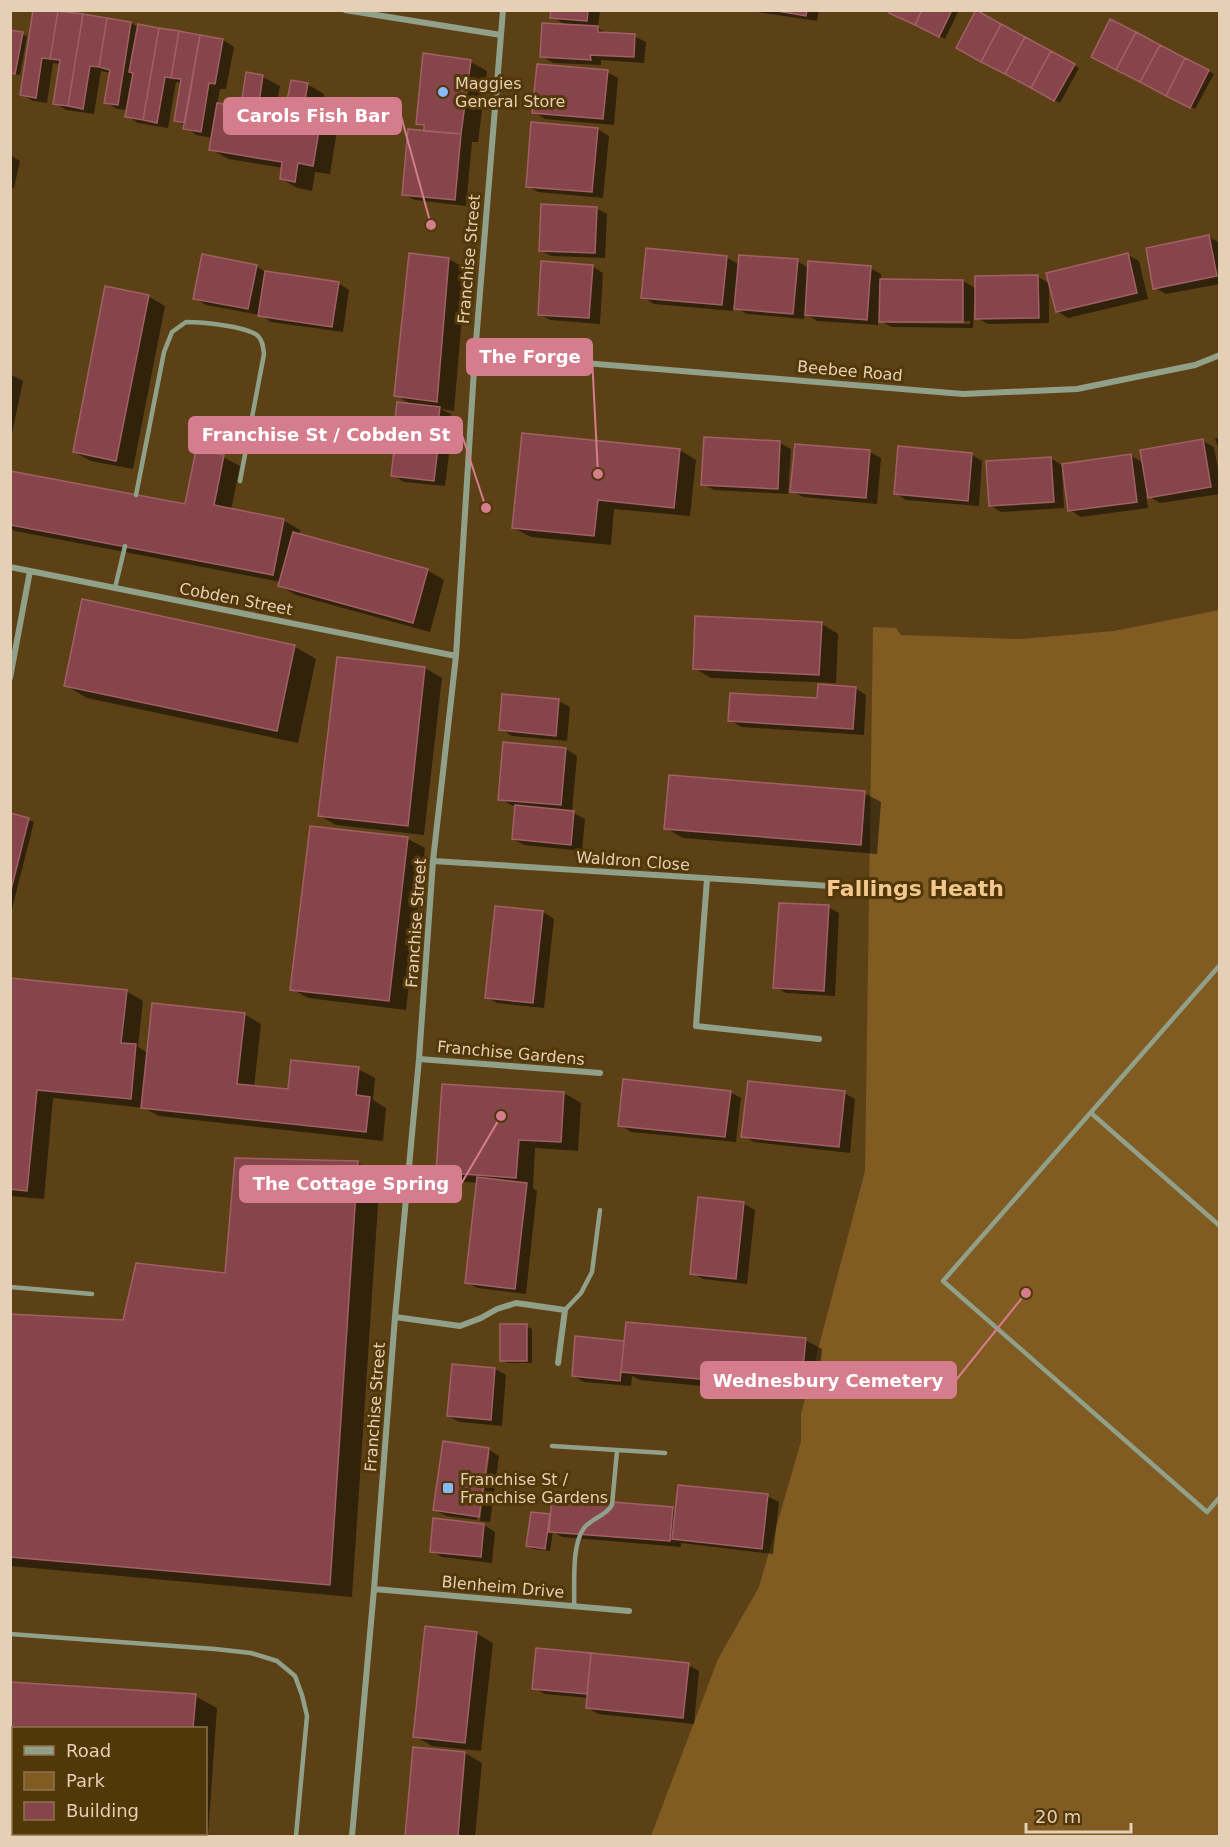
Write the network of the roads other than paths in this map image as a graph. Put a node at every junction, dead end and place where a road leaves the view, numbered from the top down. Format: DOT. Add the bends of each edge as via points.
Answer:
graph roads {
  1 [pos="345,10"];
  2 [pos="503,10"];
  3 [pos="501,35"];
  4 [pos="475,354"];
  5 [pos="1220,355"];
  6 [pos="240,481"];
  7 [pos="136,495"];
  8 [pos="125,546"];
  9 [pos="10,567"];
  10 [pos="30,571"];
  11 [pos="115,588"];
  12 [pos="456,656"];
  13 [pos="10,678"];
  14 [pos="433,861"];
  15 [pos="707,879"];
  16 [pos="830,886"];
  17 [pos="1220,965"];
  18 [pos="819,1039"];
  19 [pos="419,1059"];
  20 [pos="600,1073"];
  21 [pos="1091,1113"];
  22 [pos="600,1210"];
  23 [pos="1220,1226"];
  24 [pos="10,1287"];
  25 [pos="92,1294"];
  26 [pos="565,1310"];
  27 [pos="395,1317"];
  28 [pos="558,1363"];
  29 [pos="552,1446"];
  30 [pos="617,1451"];
  31 [pos="665,1453"];
  32 [pos="1220,1497"];
  33 [pos="374,1589"];
  34 [pos="574,1606"];
  35 [pos="629,1611"];
  36 [pos="10,1634"];
  37 [pos="296,1836"];
  38 [pos="352,1836"];
  1 -- 3 [label="street"];
  2 -- 3 [label="street, Franchise Street"];
  3 -- 4 [label="street, Franchise Street"];
  4 -- 5 [label="street, Beebee Road" via="963,394 1077,389 1195,365"];
  4 -- 12 [label="street, Franchise Street"];
  6 -- 7 [label="lane" via="263,344 248,330 186,322 172,332 164,352"];
  8 -- 11 [label="lane"];
  9 -- 10 [label="street, Cobden Street"];
  10 -- 11 [label="street, Cobden Street"];
  10 -- 13 [label="street"];
  11 -- 12 [label="street, Cobden Street"];
  12 -- 14 [label="street, Franchise Street"];
  14 -- 15 [label="street, Waldron Close"];
  14 -- 19 [label="street, Franchise Street"];
  15 -- 16 [label="street, Waldron Close"];
  15 -- 18 [label="street" via="696,1026"];
  17 -- 21 [label="lane"];
  19 -- 20 [label="street, Franchise Gardens"];
  19 -- 27 [label="street, Franchise Street"];
  21 -- 23 [label="lane"];
  21 -- 32 [label="lane" via="943,1281 1207,1512"];
  22 -- 26 [label="lane" via="592,1272 581,1293"];
  24 -- 25 [label="lane"];
  26 -- 27 [label="street" via="516,1303 460,1326"];
  26 -- 28 [label="street"];
  27 -- 33 [label="street, Franchise Street"];
  29 -- 30 [label="lane"];
  30 -- 31 [label="lane"];
  30 -- 34 [label="lane" via="612,1505 584,1528 578,1540"];
  33 -- 34 [label="street, Blenheim Drive"];
  33 -- 38 [label="street, Franchise Street"];
  34 -- 35 [label="street, Blenheim Drive"];
  36 -- 37 [label="lane" via="215,1649 277,1661 295,1677 307,1716"];
}
